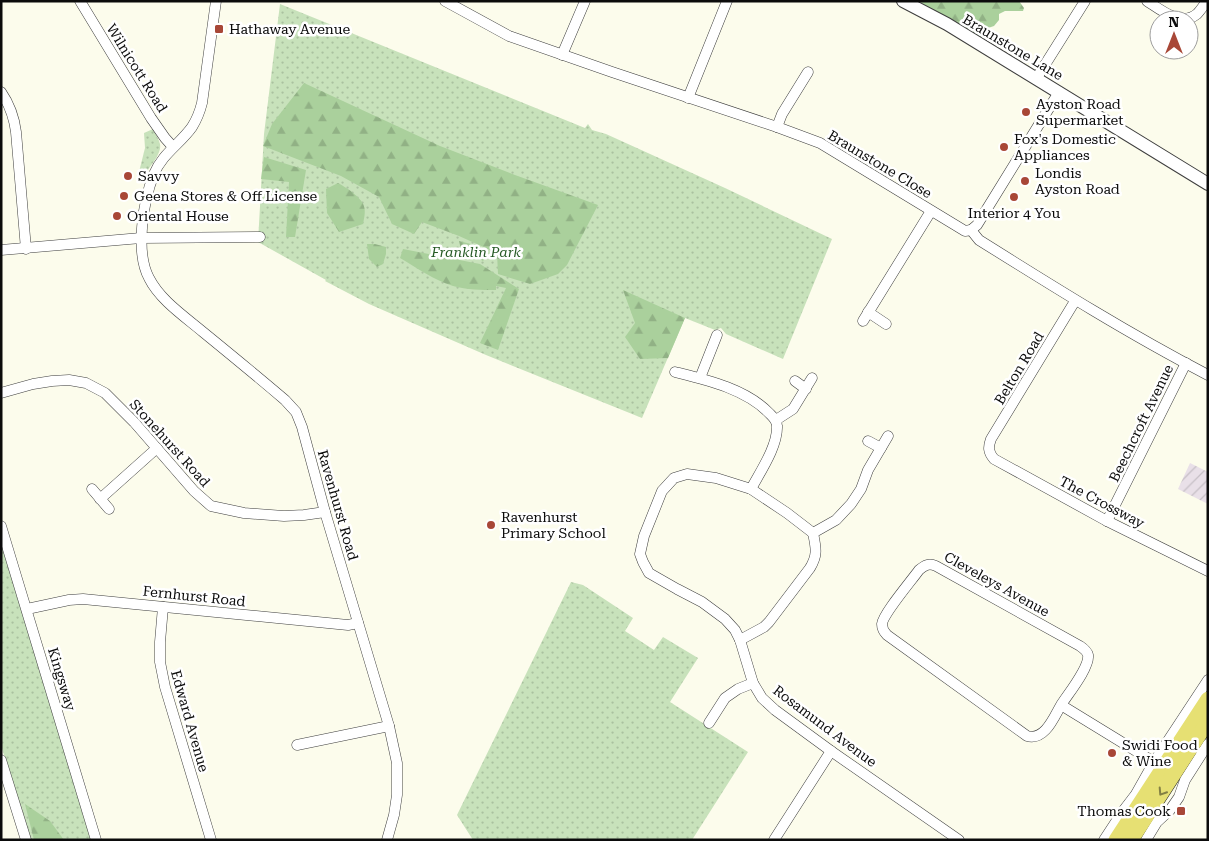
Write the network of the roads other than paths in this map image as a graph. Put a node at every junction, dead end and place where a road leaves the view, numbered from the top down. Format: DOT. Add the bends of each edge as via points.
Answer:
graph roads {
  1 [pos="80,1"];
  2 [pos="216,1"];
  3 [pos="585,1"];
  4 [pos="727,1"];
  5 [pos="903,1"];
  6 [pos="1085,1"];
  7 [pos="1147,1"];
  8 [pos="1207,1"];
  9 [pos="449,2"];
  10 [pos="562,55"];
  11 [pos="808,72"];
  12 [pos="1036,79"];
  13 [pos="1,92"];
  14 [pos="1059,92"];
  15 [pos="688,98"];
  16 [pos="777,127"];
  17 [pos="173,147"];
  18 [pos="1208,184"];
  19 [pos="931,210"];
  20 [pos="971,230"];
  21 [pos="260,237"];
  22 [pos="141,238"];
  23 [pos="26,248"];
  24 [pos="1,250"];
  25 [pos="1075,301"];
  26 [pos="886,324"];
  27 [pos="717,334"];
  28 [pos="1186,363"];
  29 [pos="675,372"];
  30 [pos="1208,375"];
  31 [pos="700,378"];
  32 [pos="812,378"];
  33 [pos="795,382"];
  34 [pos="806,389"];
  35 [pos="1,393"];
  36 [pos="776,420"];
  37 [pos="888,436"];
  38 [pos="868,441"];
  39 [pos="157,448"];
  40 [pos="882,448"];
  41 [pos="988,450"];
  42 [pos="92,488"];
  43 [pos="751,490"];
  44 [pos="100,499"];
  45 [pos="109,509"];
  46 [pos="325,512"];
  47 [pos="1107,521"];
  48 [pos="1,526"];
  49 [pos="813,533"];
  50 [pos="1208,571"];
  51 [pos="163,607"];
  52 [pos="27,609"];
  53 [pos="358,623"];
  54 [pos="740,640"];
  55 [pos="1208,680"];
  56 [pos="753,683"];
  57 [pos="1208,699"];
  58 [pos="1061,705"];
  59 [pos="1208,721"];
  60 [pos="710,723"];
  61 [pos="389,726"];
  62 [pos="1208,744"];
  63 [pos="297,745"];
  64 [pos="831,751"];
  65 [pos="1,760"];
  66 [pos="1154,762"];
  67 [pos="26,840"];
  68 [pos="96,840"];
  69 [pos="211,840"];
  70 [pos="387,840"];
  71 [pos="774,840"];
  72 [pos="959,840"];
  73 [pos="1104,840"];
  74 [pos="1116,840"];
  75 [pos="1131,840"];
  76 [pos="1146,840"];
  1 -- 17 [label="street, Wilnicott Road" via="151,118"];
  2 -- 17 [label="street, Ravenhurst Road" via="200,111 192,127"];
  3 -- 10 [label="street"];
  4 -- 15 [label="street"];
  5 -- 12 [label="street, Braunstone Lane"];
  6 -- 12 [label="street"];
  7 -- 8 [label="street" via="1174,18 1188,18 1196,14"];
  9 -- 10 [label="street, Braunstone Close" via="509,36"];
  10 -- 15 [label="street, Braunstone Close"];
  11 -- 16 [label="street"];
  12 -- 14 [label="street, Braunstone Lane"];
  13 -- 23 [label="street" via="14,118"];
  14 -- 18 [label="street, Braunstone Lane"];
  14 -- 20 [label="street"];
  15 -- 16 [label="street, Braunstone Close"];
  16 -- 19 [label="street, Braunstone Close" via="820,144"];
  17 -- 22 [label="street, Ravenhurst Road" via="161,161 152,181"];
  19 -- 20 [label="street, Braunstone Close" via="965,231"];
  19 -- 26 [label="street" via="866,317"];
  20 -- 25 [label="street, Braunstone Close" via="979,240"];
  21 -- 22 [label="street"];
  22 -- 23 [label="street"];
  22 -- 46 [label="street, Ravenhurst Road" via="148,277 160,294 296,412"];
  23 -- 24 [label="street"];
  25 -- 28 [label="street, Braunstone Close"];
  25 -- 41 [label="street, Belton Road" via="991,439"];
  27 -- 31 [label="street"];
  28 -- 30 [label="street, Braunstone Close"];
  28 -- 47 [label="street, Beechcroft Avenue"];
  29 -- 31 [label="street"];
  31 -- 36 [label="street" via="744,395 763,406"];
  32 -- 34 [label="street"];
  33 -- 34 [label="street"];
  34 -- 36 [label="street" via="794,409"];
  35 -- 39 [label="street, Stonehurst Road" via="52,381 86,383 105,393"];
  36 -- 43 [label="street" via="778,426 772,448"];
  37 -- 40 [label="street"];
  38 -- 40 [label="street"];
  39 -- 44 [label="street"];
  39 -- 46 [label="street, Stonehurst Road" via="211,506 284,516"];
  40 -- 49 [label="street" via="852,504 836,520"];
  41 -- 47 [label="street, The Crossway" via="994,458"];
  42 -- 44 [label="street"];
  43 -- 49 [label="street, Rosamund Avenue"];
  43 -- 54 [label="street, Rosamund Avenue" via="716,478 687,474 674,478 662,491 640,554 649,573 702,602 725,619"];
  44 -- 45 [label="street"];
  46 -- 53 [label="street, Ravenhurst Road"];
  47 -- 50 [label="street, The Crossway"];
  48 -- 52 [label="street, Kingsway"];
  49 -- 54 [label="street" via="816,549 810,568 764,627"];
  51 -- 52 [label="street, Fernhurst Road" via="83,599"];
  51 -- 53 [label="street, Fernhurst Road" via="348,625"];
  51 -- 69 [label="street, Edward Avenue" via="160,662 165,687"];
  52 -- 68 [label="street, Kingsway"];
  53 -- 61 [label="street, Ravenhurst Road"];
  54 -- 56 [label="street, Rosamund Avenue"];
  55 -- 66 [label="street"];
  56 -- 60 [label="street" via="725,698"];
  56 -- 64 [label="street, Rosamund Avenue" via="775,710"];
  57 -- 74 [label="main road"];
  58 -- 58 [label="street, Cleveleys Avenue" via="1044,732 1036,737 1027,736 887,635 882,626 884,617 919,570 932,564 1085,650 1088,655 1086,666"];
  58 -- 66 [label="street"];
  59 -- 75 [label="main road, one-way"];
  61 -- 63 [label="street"];
  61 -- 70 [label="street, Ravenhurst Road" via="397,763 397,795"];
  62 -- 76 [label="street" via="1185,780 1179,798"];
  64 -- 71 [label="street"];
  64 -- 72 [label="street, Rosamund Avenue"];
  65 -- 67 [label="street"];
  66 -- 73 [label="street"];
}
